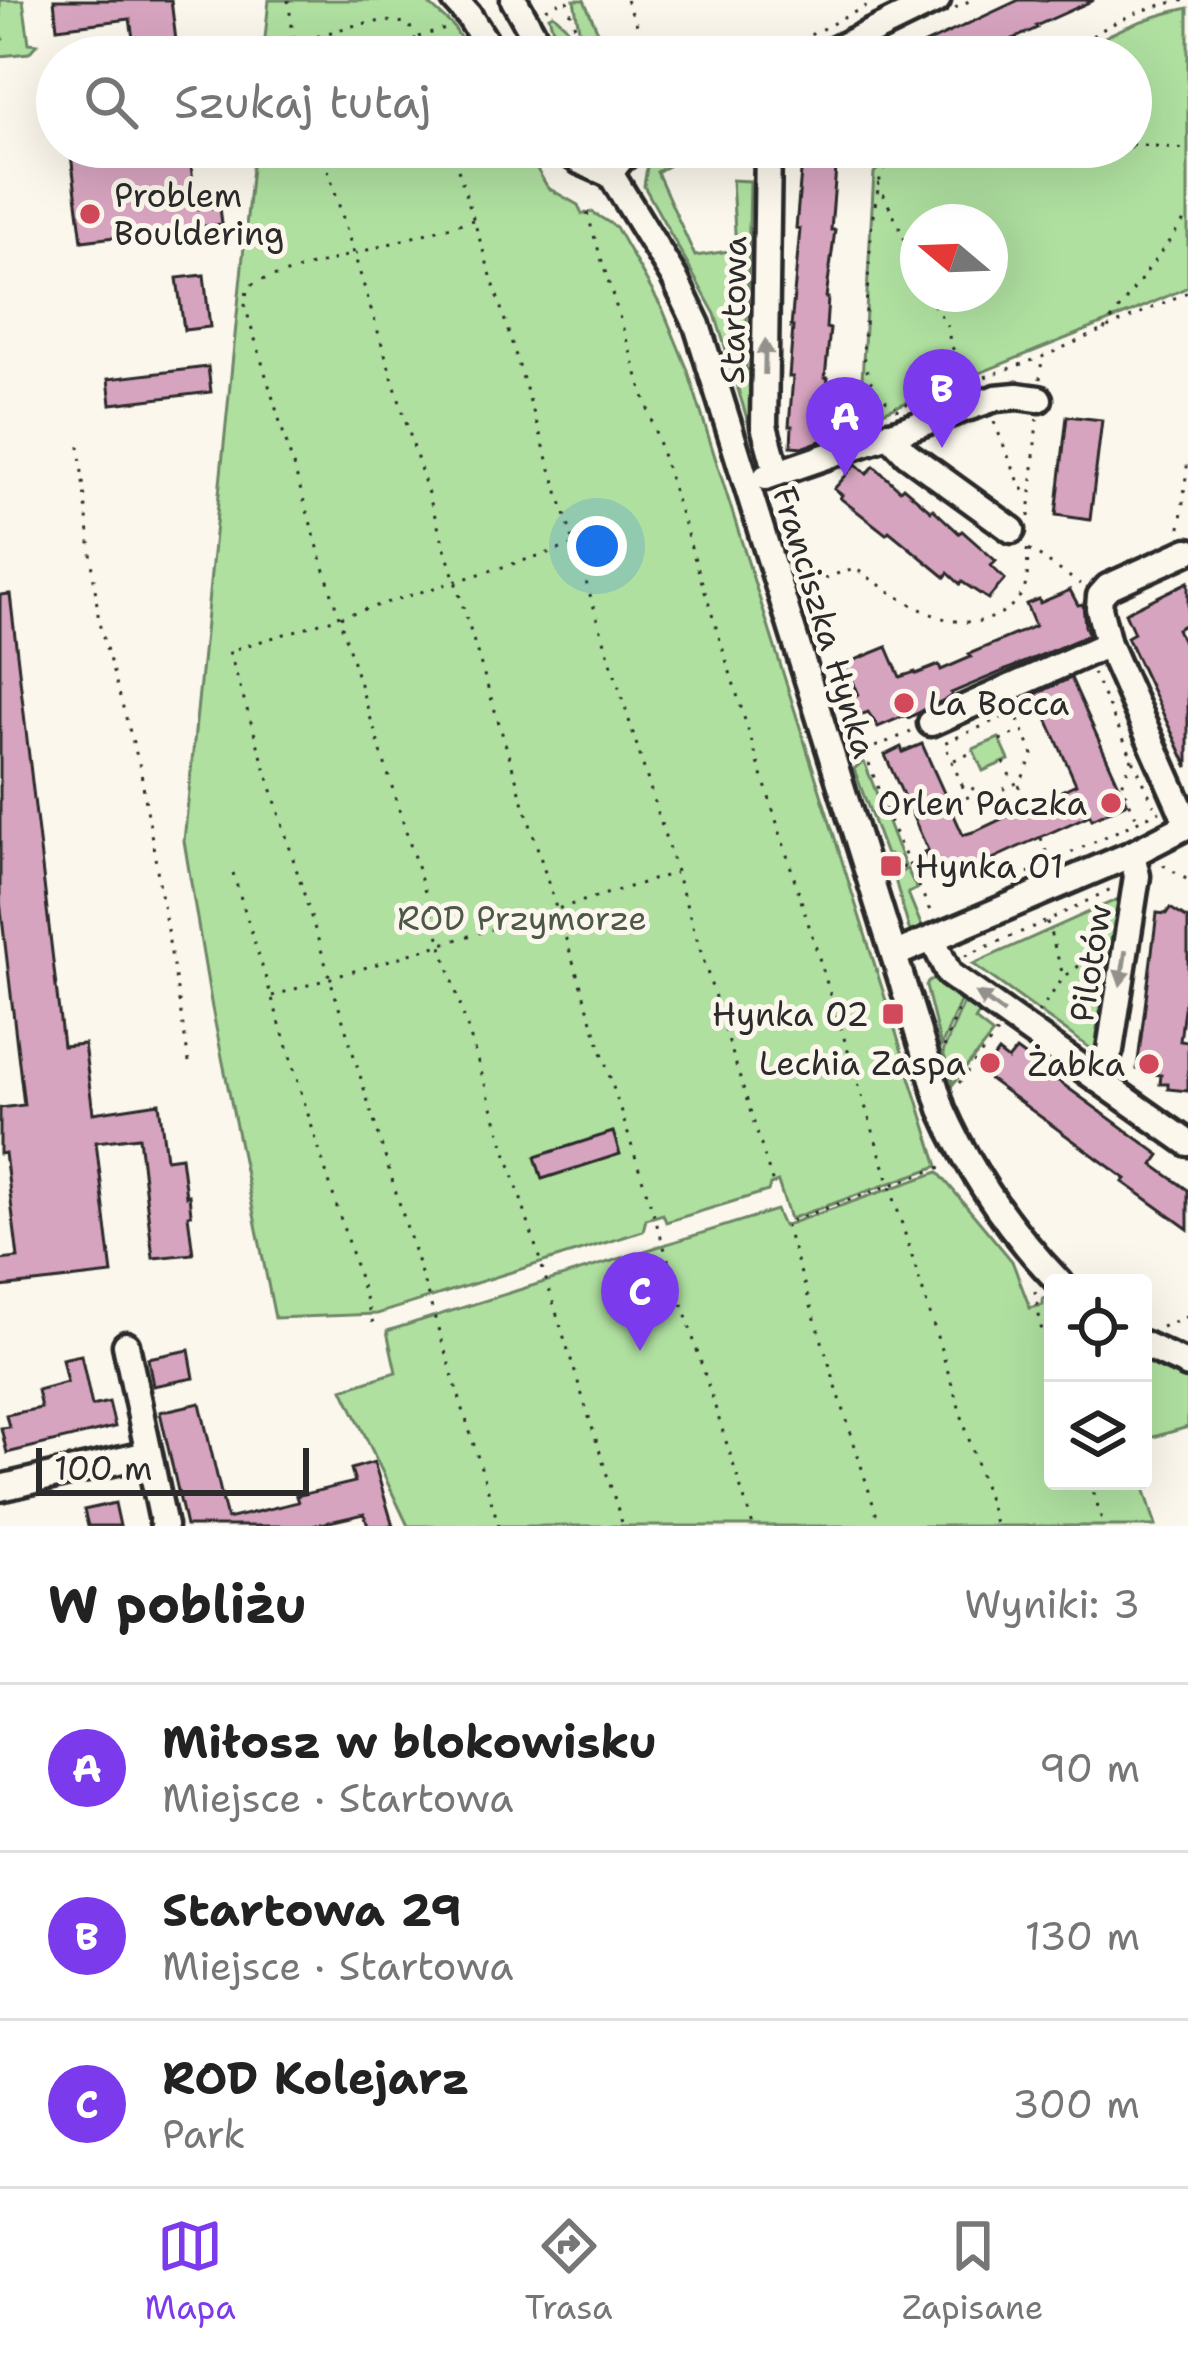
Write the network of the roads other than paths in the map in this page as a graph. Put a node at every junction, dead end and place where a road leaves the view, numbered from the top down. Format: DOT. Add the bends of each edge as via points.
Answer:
graph roads {
  1 [pos="932,1"];
  2 [pos="529,7"];
  3 [pos="464,10"];
  4 [pos="481,36"];
  5 [pos="539,36"];
  6 [pos="862,36"];
  7 [pos="596,168"];
  8 [pos="606,168"];
  9 [pos="614,168"];
  10 [pos="768,168"];
  11 [pos="609,174"];
  12 [pos="1039,399"];
  13 [pos="892,428"];
  14 [pos="777,473"];
  15 [pos="747,483"];
  16 [pos="1019,538"];
  17 [pos="1182,540"];
  18 [pos="1108,644"];
  19 [pos="931,723"];
  20 [pos="1135,865"];
  21 [pos="933,927"];
  22 [pos="896,954"];
  23 [pos="1099,1080"];
  24 [pos="1188,1143"];
  25 [pos="1052,1274"];
  26 [pos="1152,1342"];
  27 [pos="126,1345"];
  28 [pos="1188,1365"];
  29 [pos="148,1454"];
  30 [pos="0,1488"];
  31 [pos="164,1526"];
  1 -- 6 [label="street"];
  2 -- 5 [label="street"];
  3 -- 4 [label="street"];
  7 -- 11 [label="street, Franciszka Hynka"];
  8 -- 11 [label="street, Franciszka Hynka"];
  9 -- 11 [label="street"];
  14 -- 10 [label="street, Startowa, one-way" via="764,426"];
  11 -- 15 [label="street, Franciszka Hynka" via="686,299"];
  12 -- 13 [label="street" via="996,398"];
  13 -- 14 [label="street"];
  13 -- 16 [label="street" via="907,454"];
  14 -- 15 [label="street"];
  15 -- 22 [label="street, Franciszka Hynka"];
  17 -- 18 [label="street, Pilotów" via="1100,596"];
  18 -- 19 [label="street"];
  18 -- 20 [label="street, Pilotów" via="1188,825"];
  20 -- 21 [label="street, Pilotów"];
  20 -- 23 [label="street, Pilotów, one-way" via="1111,1050"];
  21 -- 22 [label="street, Pilotów"];
  23 -- 21 [label="street, Pilotów, one-way" via="949,974"];
  22 -- 25 [label="street, Franciszka Hynka" via="942,1109 966,1159"];
  23 -- 24 [label="street, Pilotów"];
  26 -- 28 [label="street"];
  27 -- 29 [label="street"];
  29 -- 30 [label="street"];
  29 -- 31 [label="street"];
}
